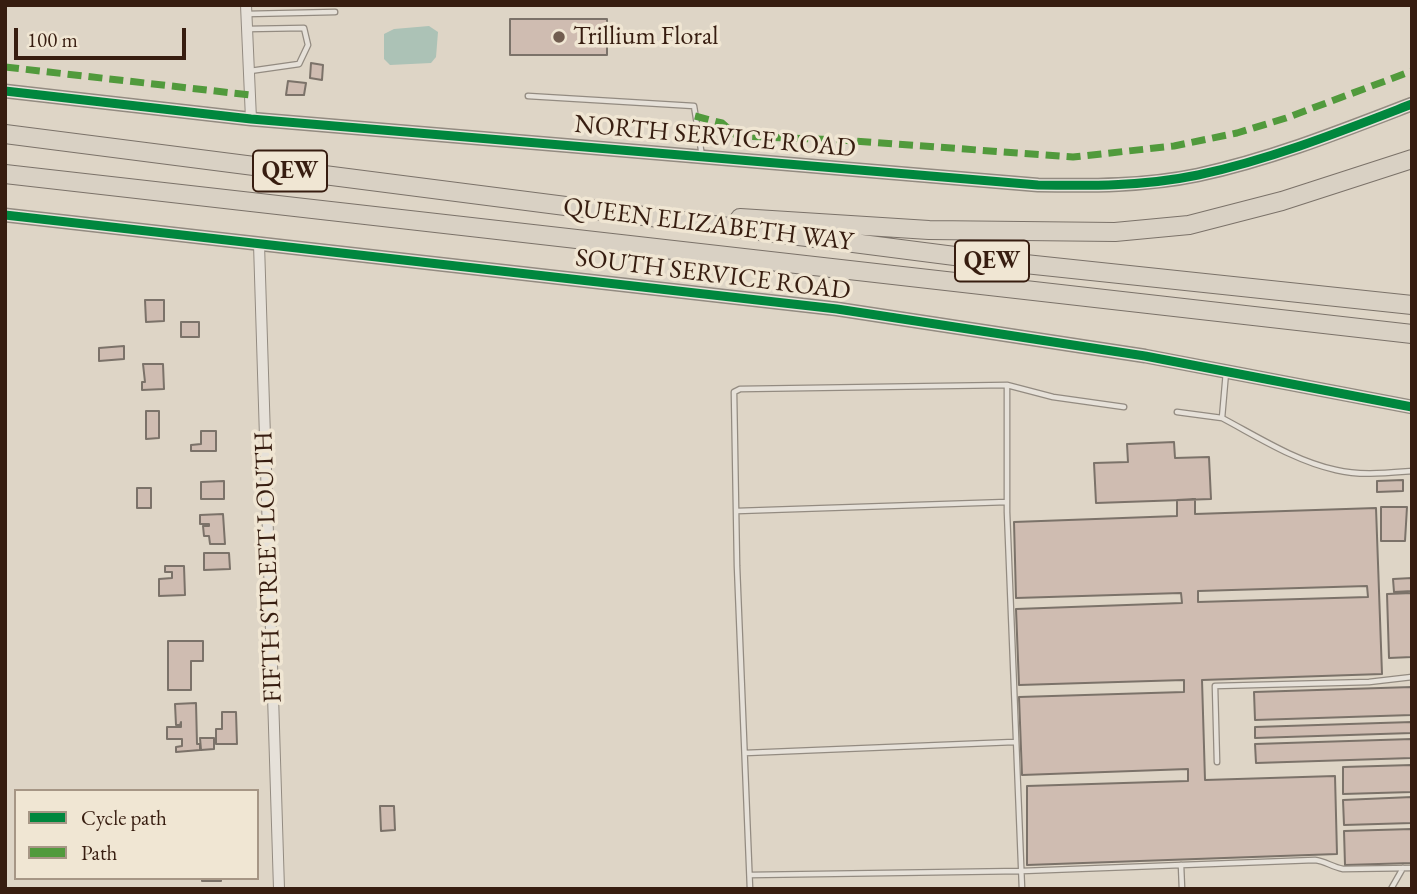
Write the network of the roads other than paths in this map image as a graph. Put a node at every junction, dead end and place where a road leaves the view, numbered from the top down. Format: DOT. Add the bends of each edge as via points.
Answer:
graph roads {
  1 [pos="246,10"];
  2 [pos="335,12"];
  3 [pos="247,29"];
  4 [pos="249,71"];
  5 [pos="5,91"];
  6 [pos="528,96"];
  7 [pos="1412,104"];
  8 [pos="251,120"];
  9 [pos="5,134"];
  10 [pos="702,157"];
  11 [pos="1412,159"];
  12 [pos="5,174"];
  13 [pos="574,207"];
  14 [pos="5,215"];
  15 [pos="258,244"];
  16 [pos="1412,305"];
  17 [pos="1412,334"];
  18 [pos="1226,371"];
  19 [pos="1007,385"];
  20 [pos="1124,407"];
  21 [pos="1412,407"];
  22 [pos="1177,412"];
  23 [pos="1222,418"];
  24 [pos="1412,471"];
  25 [pos="1007,502"];
  26 [pos="737,511"];
  27 [pos="1412,677"];
  28 [pos="1014,743"];
  29 [pos="744,753"];
  30 [pos="1217,762"];
  31 [pos="1181,865"];
  32 [pos="1403,868"];
  33 [pos="1412,868"];
  34 [pos="1022,871"];
  35 [pos="750,875"];
  36 [pos="279,889"];
  37 [pos="750,889"];
  38 [pos="1022,889"];
  39 [pos="1182,889"];
  40 [pos="1391,889"];
  1 -- 2 [label="lane"];
  1 -- 3 [label="street"];
  3 -- 4 [label="street"];
  3 -- 4 [label="lane" via="304,28 309,45 299,64"];
  4 -- 8 [label="street"];
  5 -- 8 [label="street, NORTH SERVICE ROAD"];
  6 -- 10 [label="lane" via="694,106"];
  7 -- 10 [label="street, NORTH SERVICE ROAD" via="1292,149 1199,175 1141,183 1038,185"];
  8 -- 10 [label="street, NORTH SERVICE ROAD"];
  9 -- 13 [label="highway, QUEEN ELIZABETH WAY / QEW"];
  11 -- 13 [label="highway" via="1189,225 1115,232 929,230"];
  12 -- 17 [label="highway, QUEEN ELIZABETH WAY / QEW"];
  13 -- 16 [label="highway, QUEEN ELIZABETH WAY / QEW" via="978,259"];
  14 -- 15 [label="street, SOUTH SERVICE ROAD"];
  15 -- 18 [label="street, SOUTH SERVICE ROAD" via="837,309"];
  15 -- 36 [label="street, FIFTH STREET LOUTH"];
  18 -- 21 [label="street, SOUTH SERVICE ROAD"];
  18 -- 23 [label="lane"];
  19 -- 20 [label="lane"];
  19 -- 25 [label="lane"];
  19 -- 26 [label="lane" via="740,389 734,392"];
  22 -- 23 [label="lane"];
  23 -- 24 [label="lane" via="1293,456 1336,470 1366,474"];
  25 -- 26 [label="lane"];
  25 -- 28 [label="lane"];
  26 -- 29 [label="lane"];
  27 -- 30 [label="lane" via="1215,686"];
  28 -- 29 [label="lane"];
  28 -- 34 [label="lane"];
  29 -- 35 [label="lane"];
  31 -- 32 [label="lane" via="1315,860 1343,869"];
  31 -- 34 [label="lane"];
  31 -- 39 [label="lane"];
  32 -- 33 [label="lane"];
  32 -- 40 [label="lane"];
  34 -- 35 [label="lane"];
  34 -- 38 [label="lane"];
  35 -- 37 [label="lane"];
}
